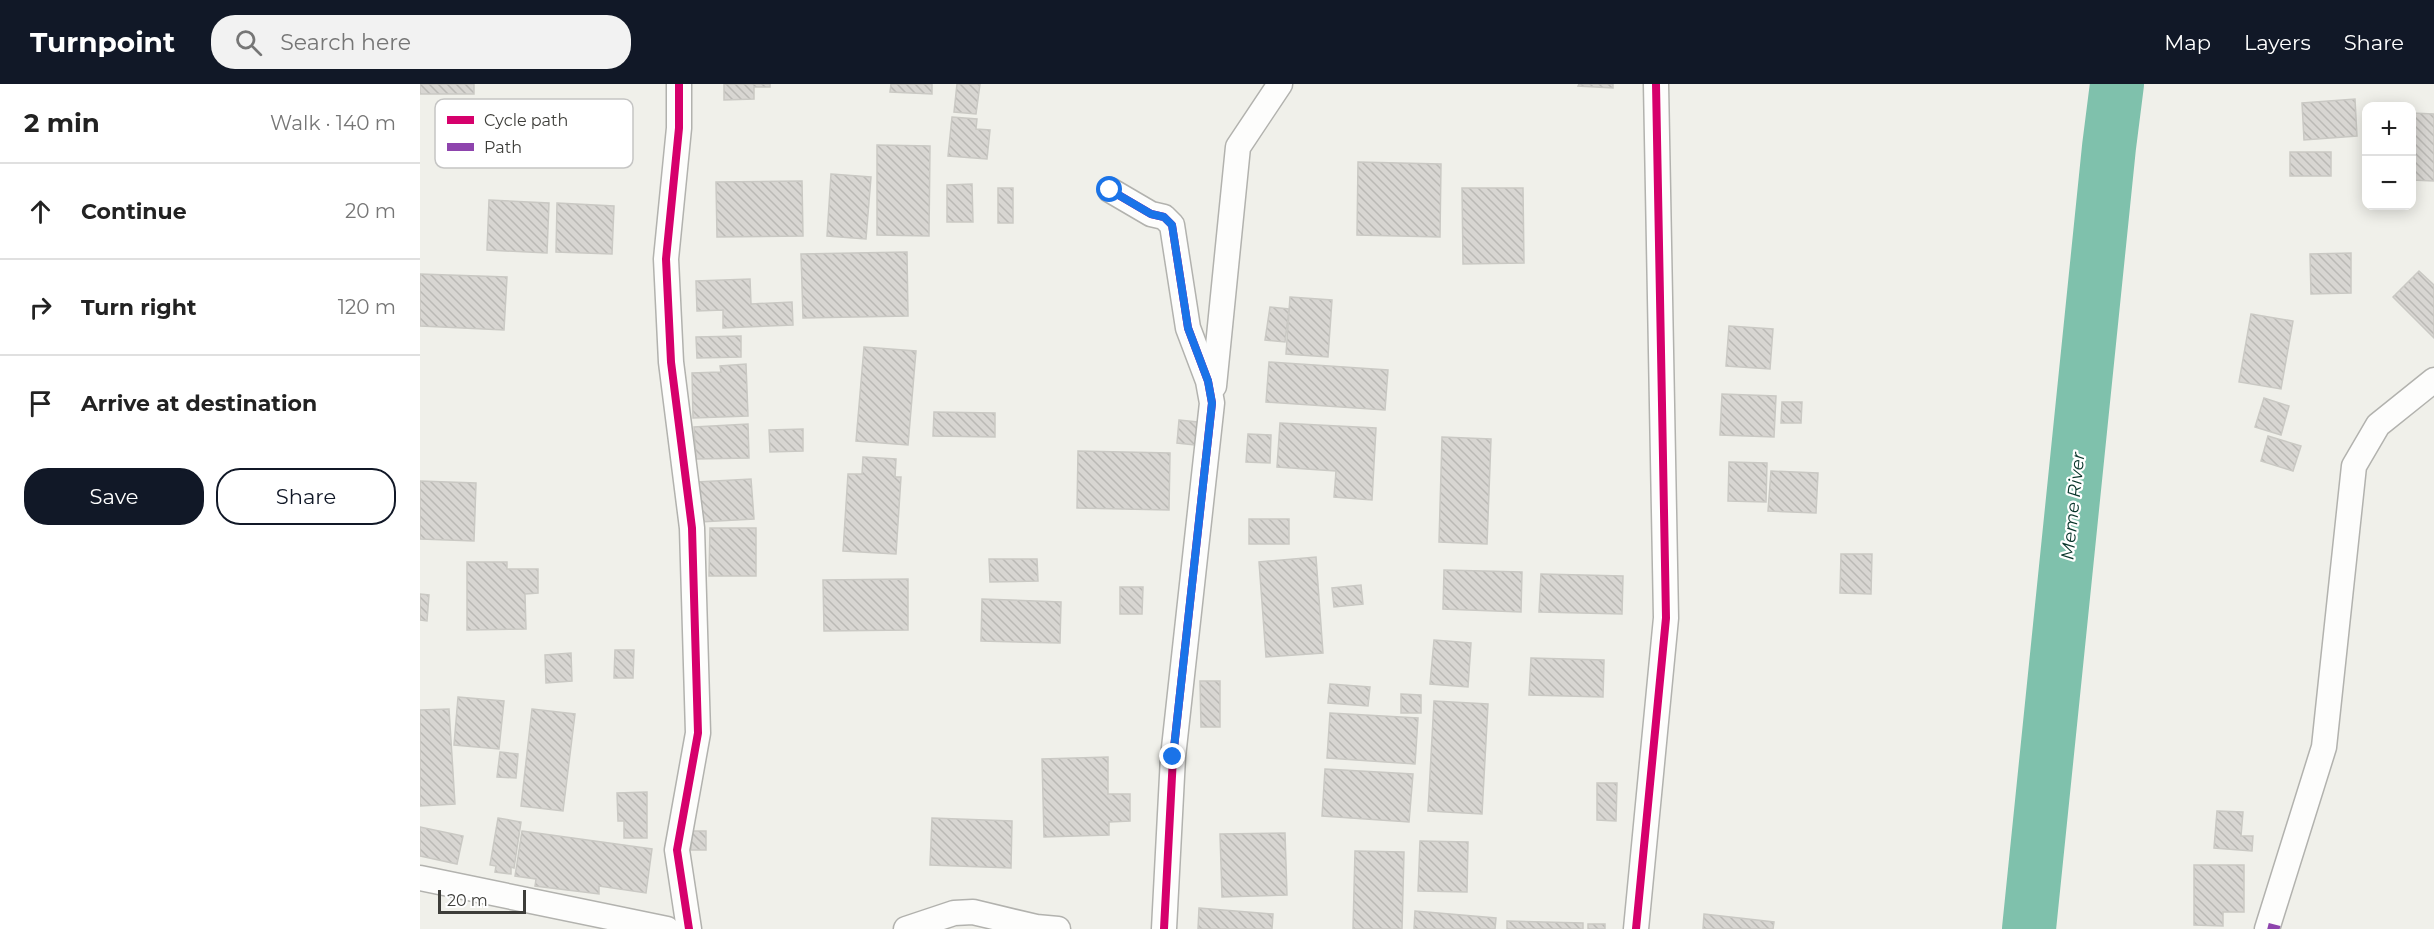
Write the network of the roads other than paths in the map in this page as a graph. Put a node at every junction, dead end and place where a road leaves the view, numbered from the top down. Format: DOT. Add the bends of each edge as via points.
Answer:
graph roads {
  1 [pos="679,84"];
  2 [pos="1280,84"];
  3 [pos="1656,84"];
  4 [pos="1110,190"];
  5 [pos="2434,380"];
  6 [pos="1212,403"];
  7 [pos="420,878"];
  8 [pos="667,929"];
  9 [pos="689,929"];
  10 [pos="906,929"];
  11 [pos="1058,929"];
  12 [pos="1164,929"];
  13 [pos="1636,929"];
  14 [pos="2267,929"];
  1 -- 9 [label="street" via="679,128 666,259 671,362 693,539 698,733 677,850"];
  2 -- 6 [label="street" via="1238,147"];
  3 -- 13 [label="street" via="1666,618"];
  4 -- 6 [label="street" via="1151,214 1164,217 1172,225 1188,328 1205,370"];
  5 -- 14 [label="street" via="2378,425 2354,466 2324,747"];
  6 -- 12 [label="street" via="1173,757"];
  7 -- 8 [label="street"];
  10 -- 11 [label="street" via="954,913 973,912"];
}
